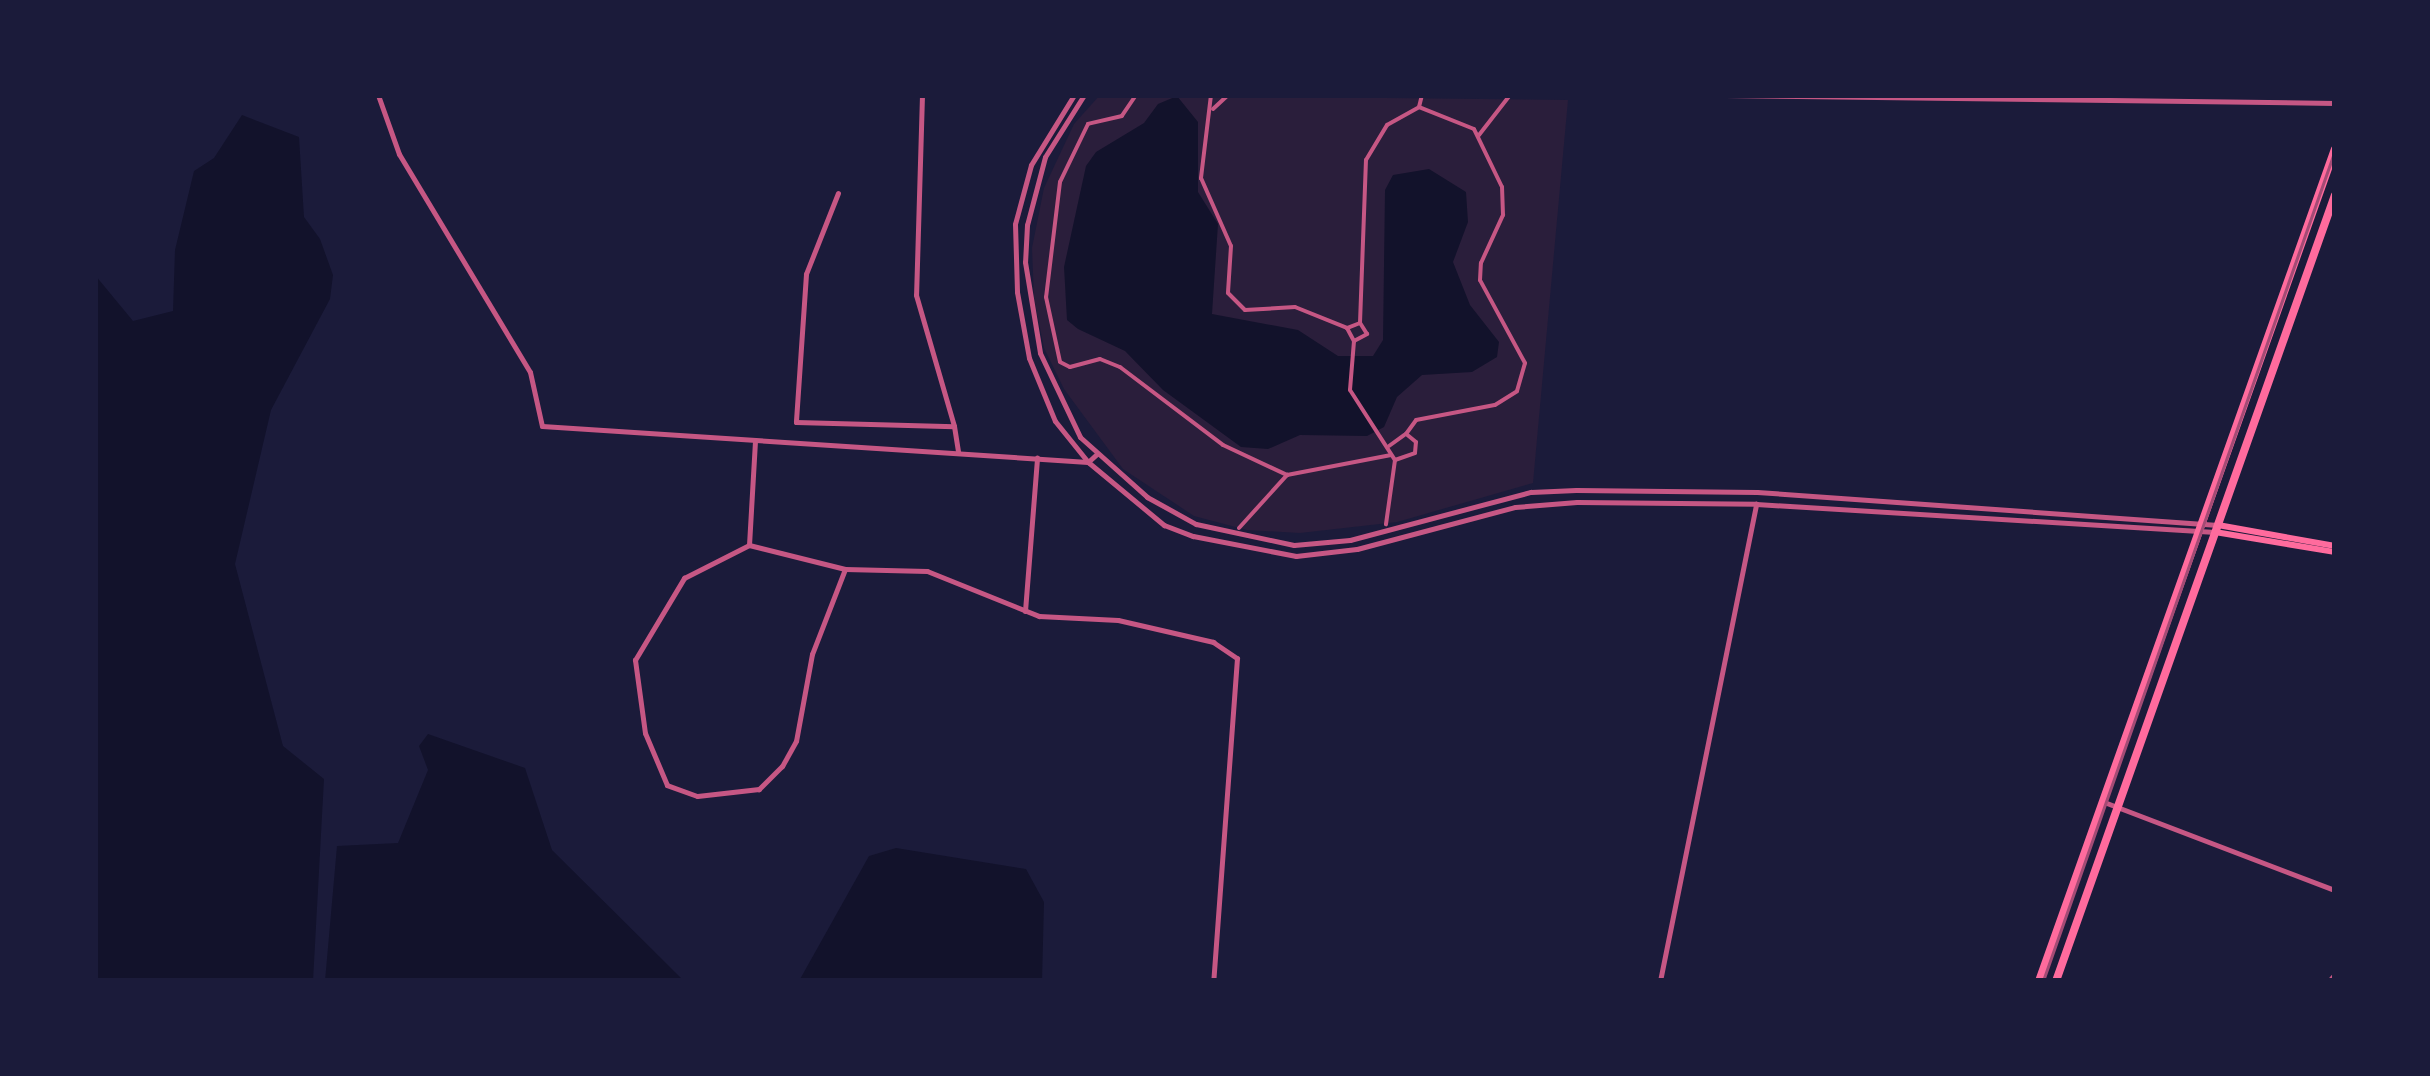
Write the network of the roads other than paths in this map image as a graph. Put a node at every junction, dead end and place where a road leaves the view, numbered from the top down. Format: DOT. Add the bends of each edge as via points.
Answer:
graph roads {
  1 [pos="378,95"];
  2 [pos="922,95"];
  3 [pos="1074,95"];
  4 [pos="1084,95"];
  5 [pos="1136,95"];
  6 [pos="1211,95"];
  7 [pos="1228,95"];
  8 [pos="1422,95"];
  9 [pos="1510,95"];
  10 [pos="1726,95"];
  11 [pos="2324,95"];
  12 [pos="2117,97"];
  13 [pos="2335,99"];
  14 [pos="1419,107"];
  15 [pos="1213,109"];
  16 [pos="1479,135"];
  17 [pos="2335,148"];
  18 [pos="838,193"];
  19 [pos="2335,195"];
  20 [pos="1360,323"];
  21 [pos="1347,328"];
  22 [pos="1354,341"];
  23 [pos="954,426"];
  24 [pos="1406,434"];
  25 [pos="756,440"];
  26 [pos="1389,446"];
  27 [pos="958,452"];
  28 [pos="1097,454"];
  29 [pos="1037,457"];
  30 [pos="1393,457"];
  31 [pos="1088,462"];
  32 [pos="1287,475"];
  33 [pos="1756,504"];
  34 [pos="1386,524"];
  35 [pos="2203,525"];
  36 [pos="1239,528"];
  37 [pos="2217,529"];
  38 [pos="749,545"];
  39 [pos="2335,549"];
  40 [pos="846,569"];
  41 [pos="1025,610"];
  42 [pos="2104,802"];
  43 [pos="2118,808"];
  44 [pos="2335,890"];
  45 [pos="2335,974"];
  46 [pos="1213,981"];
  47 [pos="1660,981"];
  48 [pos="2039,981"];
  49 [pos="2056,981"];
  50 [pos="2328,981"];
  1 -- 25 [label="street" via="399,154 530,372 542,426"];
  2 -- 23 [label="street" via="916,295"];
  3 -- 31 [label="street" via="1031,165 1014,260 1040,391"];
  4 -- 28 [label="street" via="1045,158 1027,224 1025,262 1050,383"];
  5 -- 32 [label="street" via="1122,116 1088,124 1060,182 1046,297 1060,362 1070,367 1100,358 1120,367 1223,444"];
  6 -- 15 [label="street"];
  7 -- 15 [label="street"];
  8 -- 14 [label="street"];
  9 -- 16 [label="street"];
  10 -- 12 [label="street"];
  11 -- 13 [label="street"];
  12 -- 13 [label="street"];
  14 -- 16 [label="street" via="1461,120"];
  14 -- 20 [label="street" via="1387,125 1366,160"];
  15 -- 21 [label="street" via="1202,178 1231,246 1228,293 1244,310 1295,307"];
  16 -- 24 [label="street" via="1505,201 1480,280 1521,348 1522,382 1495,405 1416,420"];
  17 -- 35 [label="main road"];
  18 -- 23 [label="street" via="806,274 796,422"];
  19 -- 37 [label="main road"];
  20 -- 21 [label="street"];
  20 -- 22 [label="street" via="1367,334"];
  21 -- 22 [label="street"];
  22 -- 26 [label="street" via="1350,390"];
  23 -- 27 [label="street"];
  24 -- 26 [label="street"];
  24 -- 30 [label="street" via="1416,442 1415,453"];
  25 -- 27 [label="street"];
  25 -- 38 [label="street"];
  26 -- 30 [label="street"];
  27 -- 29 [label="street"];
  28 -- 31 [label="street"];
  28 -- 35 [label="street" via="1184,519 1294,544 1380,533 1531,492 1576,490 1757,492"];
  29 -- 31 [label="street"];
  29 -- 41 [label="street"];
  30 -- 32 [label="street"];
  30 -- 34 [label="street"];
  31 -- 33 [label="street" via="1164,525 1224,546 1296,556 1357,549 1515,506"];
  32 -- 36 [label="street"];
  33 -- 35 [label="street"];
  33 -- 47 [label="street"];
  35 -- 37 [label="street"];
  35 -- 42 [label="main road"];
  37 -- 39 [label="main road"];
  37 -- 43 [label="main road"];
  38 -- 40 [label="street"];
  38 -- 40 [label="street" via="684,578 635,660 645,733 668,785 697,796 759,789 782,766 796,741 812,654"];
  40 -- 41 [label="street" via="927,570"];
  41 -- 46 [label="street" via="1118,620 1212,642 1237,658"];
  42 -- 43 [label="street"];
  42 -- 48 [label="main road"];
  43 -- 44 [label="street"];
  43 -- 49 [label="main road"];
  45 -- 50 [label="street"];
}
